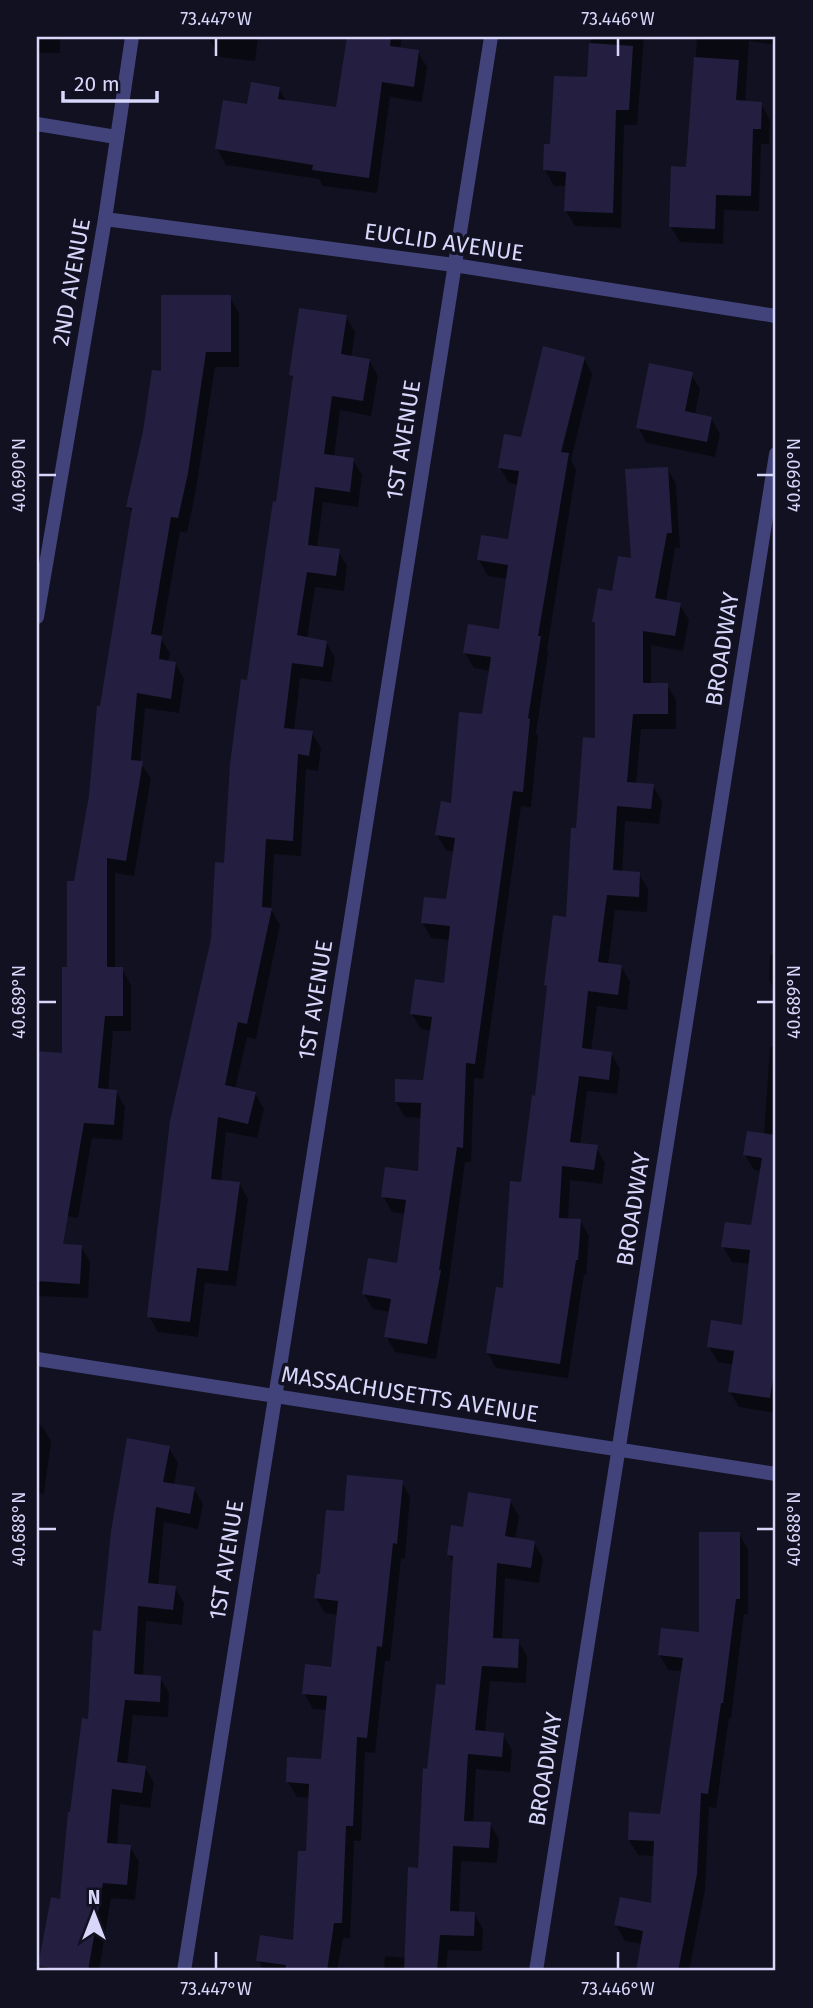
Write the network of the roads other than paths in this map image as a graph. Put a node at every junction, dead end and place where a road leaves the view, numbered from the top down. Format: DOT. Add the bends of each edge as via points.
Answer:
graph roads {
  1 [pos="132,37"];
  2 [pos="491,37"];
  3 [pos="37,124"];
  4 [pos="116,137"];
  5 [pos="105,219"];
  6 [pos="454,265"];
  7 [pos="776,316"];
  8 [pos="776,454"];
  9 [pos="37,617"];
  10 [pos="37,1359"];
  11 [pos="275,1396"];
  12 [pos="618,1450"];
  13 [pos="776,1474"];
  14 [pos="184,1971"];
  15 [pos="536,1971"];
  1 -- 4 [label="street, 2ND AVENUE"];
  2 -- 6 [label="street, 1ST AVENUE"];
  3 -- 4 [label="street"];
  4 -- 5 [label="street, 2ND AVENUE"];
  5 -- 6 [label="street, EUCLID AVENUE"];
  5 -- 9 [label="street, 2ND AVENUE"];
  6 -- 7 [label="street, EUCLID AVENUE"];
  6 -- 11 [label="street, 1ST AVENUE"];
  8 -- 12 [label="street, BROADWAY"];
  10 -- 11 [label="street, MASSACHUSETTS AVENUE"];
  11 -- 12 [label="street, MASSACHUSETTS AVENUE"];
  11 -- 14 [label="street, 1ST AVENUE"];
  12 -- 13 [label="street, MASSACHUSETTS AVENUE"];
  12 -- 15 [label="street, BROADWAY"];
}
